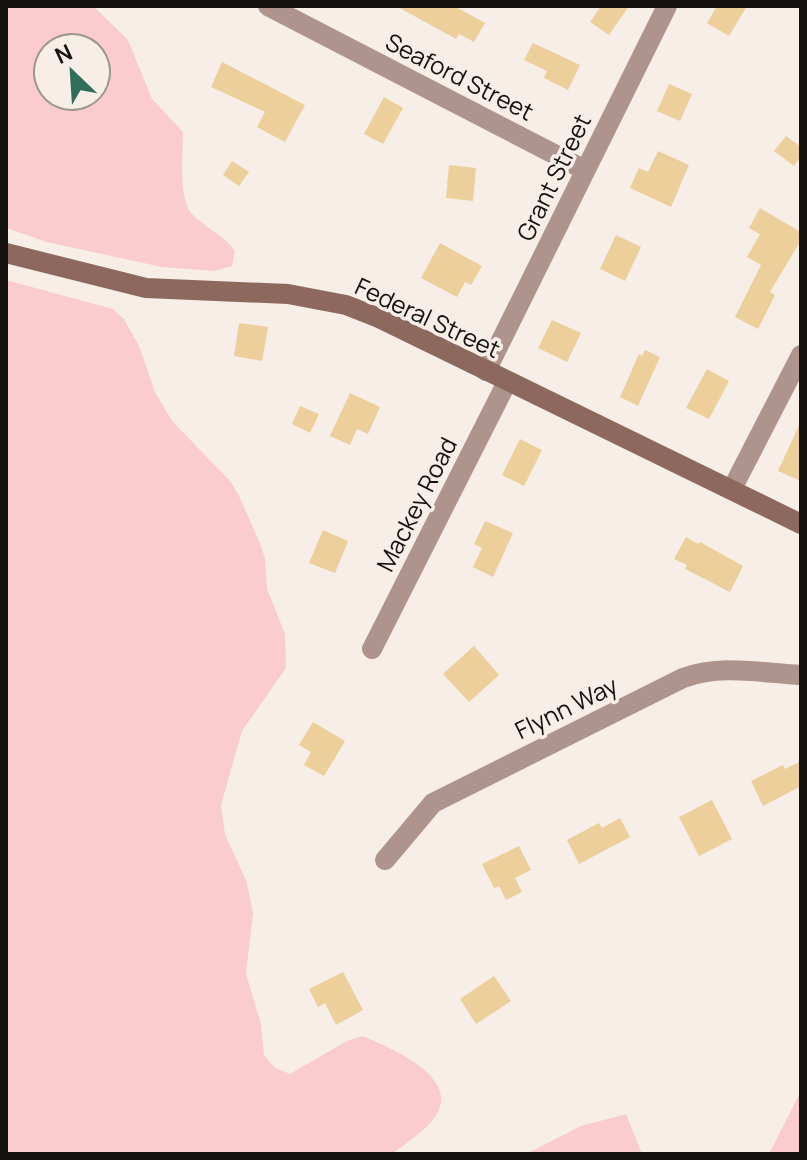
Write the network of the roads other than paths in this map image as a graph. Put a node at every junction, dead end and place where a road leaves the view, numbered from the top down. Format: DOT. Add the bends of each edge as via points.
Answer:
graph roads {
  1 [pos="268,6"];
  2 [pos="667,6"];
  3 [pos="585,170"];
  4 [pos="6,253"];
  5 [pos="801,355"];
  6 [pos="486,371"];
  7 [pos="507,382"];
  8 [pos="732,489"];
  9 [pos="801,524"];
  10 [pos="372,649"];
  11 [pos="801,675"];
  12 [pos="385,860"];
  1 -- 3 [label="street, Seaford Street"];
  2 -- 3 [label="street, Grant Street"];
  3 -- 6 [label="street, Grant Street"];
  4 -- 6 [label="street, Federal Street" via="146,288 288,294 346,305"];
  5 -- 8 [label="street"];
  6 -- 7 [label="street, Federal Street"];
  7 -- 8 [label="street, Federal Street"];
  7 -- 10 [label="street, Mackey Road"];
  8 -- 9 [label="street, Federal Street"];
  11 -- 12 [label="street, Flynn Way" via="727,669 683,678 433,803"];
}
